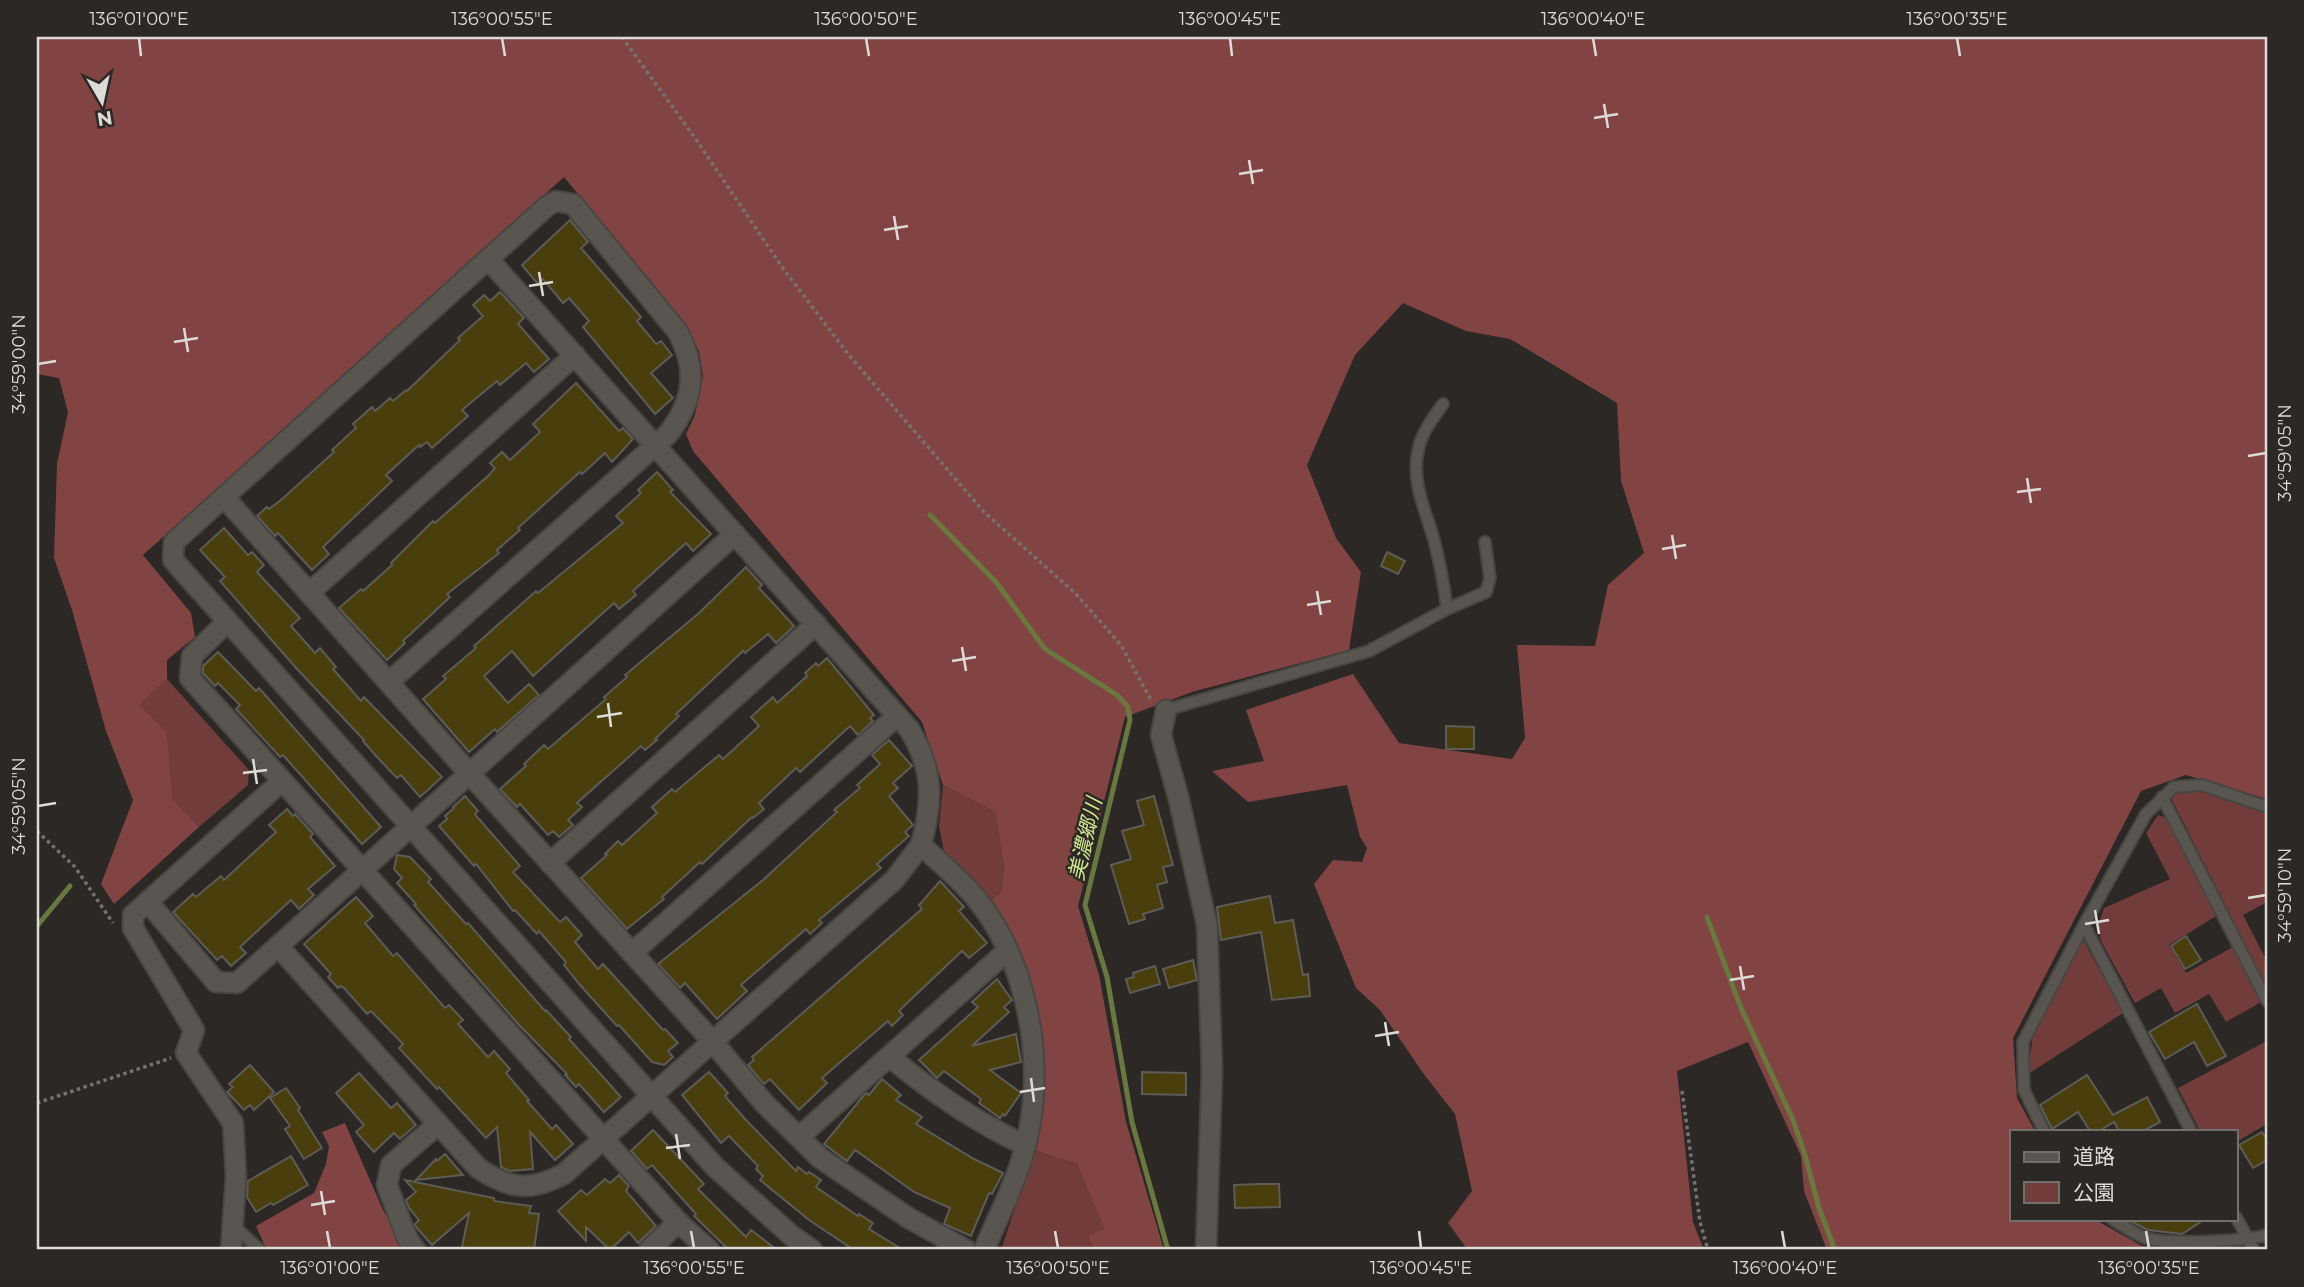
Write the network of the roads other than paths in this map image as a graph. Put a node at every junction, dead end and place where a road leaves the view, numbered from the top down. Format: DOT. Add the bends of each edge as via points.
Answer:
graph roads {
  1 [pos="489,260"];
  2 [pos="575,355"];
  3 [pos="1443,404"];
  4 [pos="654,445"];
  5 [pos="224,497"];
  6 [pos="735,534"];
  7 [pos="1485,542"];
  8 [pos="309,593"];
  9 [pos="1447,609"];
  10 [pos="227,622"];
  11 [pos="816,624"];
  12 [pos="389,682"];
  13 [pos="1166,710"];
  14 [pos="897,716"];
  15 [pos="469,773"];
  16 [pos="282,781"];
  17 [pos="2162,797"];
  18 [pos="2267,807"];
  19 [pos="410,826"];
  20 [pos="921,845"];
  21 [pos="550,863"];
  22 [pos="363,869"];
  23 [pos="148,902"];
  24 [pos="2084,925"];
  25 [pos="278,946"];
  26 [pos="1007,951"];
  27 [pos="632,953"];
  28 [pos="2267,1001"];
  29 [pos="712,1041"];
  30 [pos="890,1057"];
  31 [pos="651,1096"];
  32 [pos="438,1124"];
  33 [pos="2044,1130"];
  34 [pos="2190,1130"];
  35 [pos="799,1138"];
  36 [pos="603,1139"];
  37 [pos="1025,1145"];
  38 [pos="2114,1220"];
  39 [pos="2238,1220"];
  40 [pos="678,1222"];
  41 [pos="233,1225"];
  42 [pos="2267,1235"];
  43 [pos="2252,1245"];
  44 [pos="231,1250"];
  45 [pos="260,1250"];
  46 [pos="415,1250"];
  47 [pos="649,1250"];
  48 [pos="709,1250"];
  49 [pos="812,1250"];
  50 [pos="967,1250"];
  51 [pos="984,1250"];
  52 [pos="1206,1250"];
  1 -- 2 [label="street"];
  1 -- 4 [label="street" via="547,206 556,201 573,204 687,349 691,371 687,400 681,417"];
  1 -- 5 [label="street"];
  2 -- 4 [label="street"];
  2 -- 8 [label="street"];
  3 -- 9 [label="lane" via="1425,430 1417,472"];
  4 -- 6 [label="street"];
  4 -- 12 [label="street"];
  5 -- 8 [label="street"];
  5 -- 10 [label="street" via="174,542 173,560"];
  6 -- 11 [label="street"];
  6 -- 15 [label="street"];
  7 -- 9 [label="lane" via="1490,578 1486,592"];
  8 -- 12 [label="street"];
  9 -- 13 [label="lane" via="1369,651"];
  10 -- 16 [label="street" via="192,656 190,678"];
  10 -- 19 [label="street"];
  11 -- 14 [label="street"];
  11 -- 21 [label="street"];
  12 -- 15 [label="street"];
  13 -- 52 [label="street" via="1161,736 1207,925 1212,1071"];
  14 -- 20 [label="street" via="922,750 931,791"];
  14 -- 27 [label="street"];
  15 -- 19 [label="street"];
  15 -- 21 [label="street"];
  16 -- 22 [label="street"];
  16 -- 23 [label="street"];
  17 -- 18 [label="lane" via="2174,787 2202,785"];
  17 -- 24 [label="lane" via="2146,814"];
  17 -- 28 [label="lane"];
  19 -- 22 [label="street"];
  19 -- 31 [label="street"];
  20 -- 26 [label="street" via="975,897"];
  20 -- 29 [label="street" via="894,880"];
  21 -- 27 [label="street"];
  22 -- 25 [label="street"];
  22 -- 36 [label="street"];
  23 -- 25 [label="street" via="216,982 237,983"];
  23 -- 41 [label="street" via="133,915 133,928 194,1030 186,1053 233,1123"];
  24 -- 33 [label="lane" via="2023,1042 2024,1090"];
  24 -- 34 [label="lane"];
  25 -- 32 [label="street"];
  26 -- 30 [label="street"];
  26 -- 37 [label="street" via="1026,1003 1034,1045 1035,1080"];
  27 -- 29 [label="street"];
  29 -- 31 [label="street"];
  29 -- 35 [label="street"];
  30 -- 35 [label="street"];
  30 -- 37 [label="street" via="961,1111"];
  31 -- 36 [label="street"];
  31 -- 49 [label="street" via="715,1167"];
  32 -- 36 [label="street" via="478,1168 512,1185 547,1183"];
  32 -- 46 [label="street" via="391,1165 387,1185"];
  35 -- 50 [label="street" via="856,1184"];
  36 -- 40 [label="street"];
  37 -- 51 [label="street"];
  38 -- 43 [label="lane" via="2144,1238 2168,1242 2232,1238"];
  39 -- 43 [label="lane"];
  40 -- 47 [label="street"];
  40 -- 48 [label="street"];
  41 -- 44 [label="street"];
  41 -- 45 [label="lane"];
  42 -- 43 [label="lane"];
}
